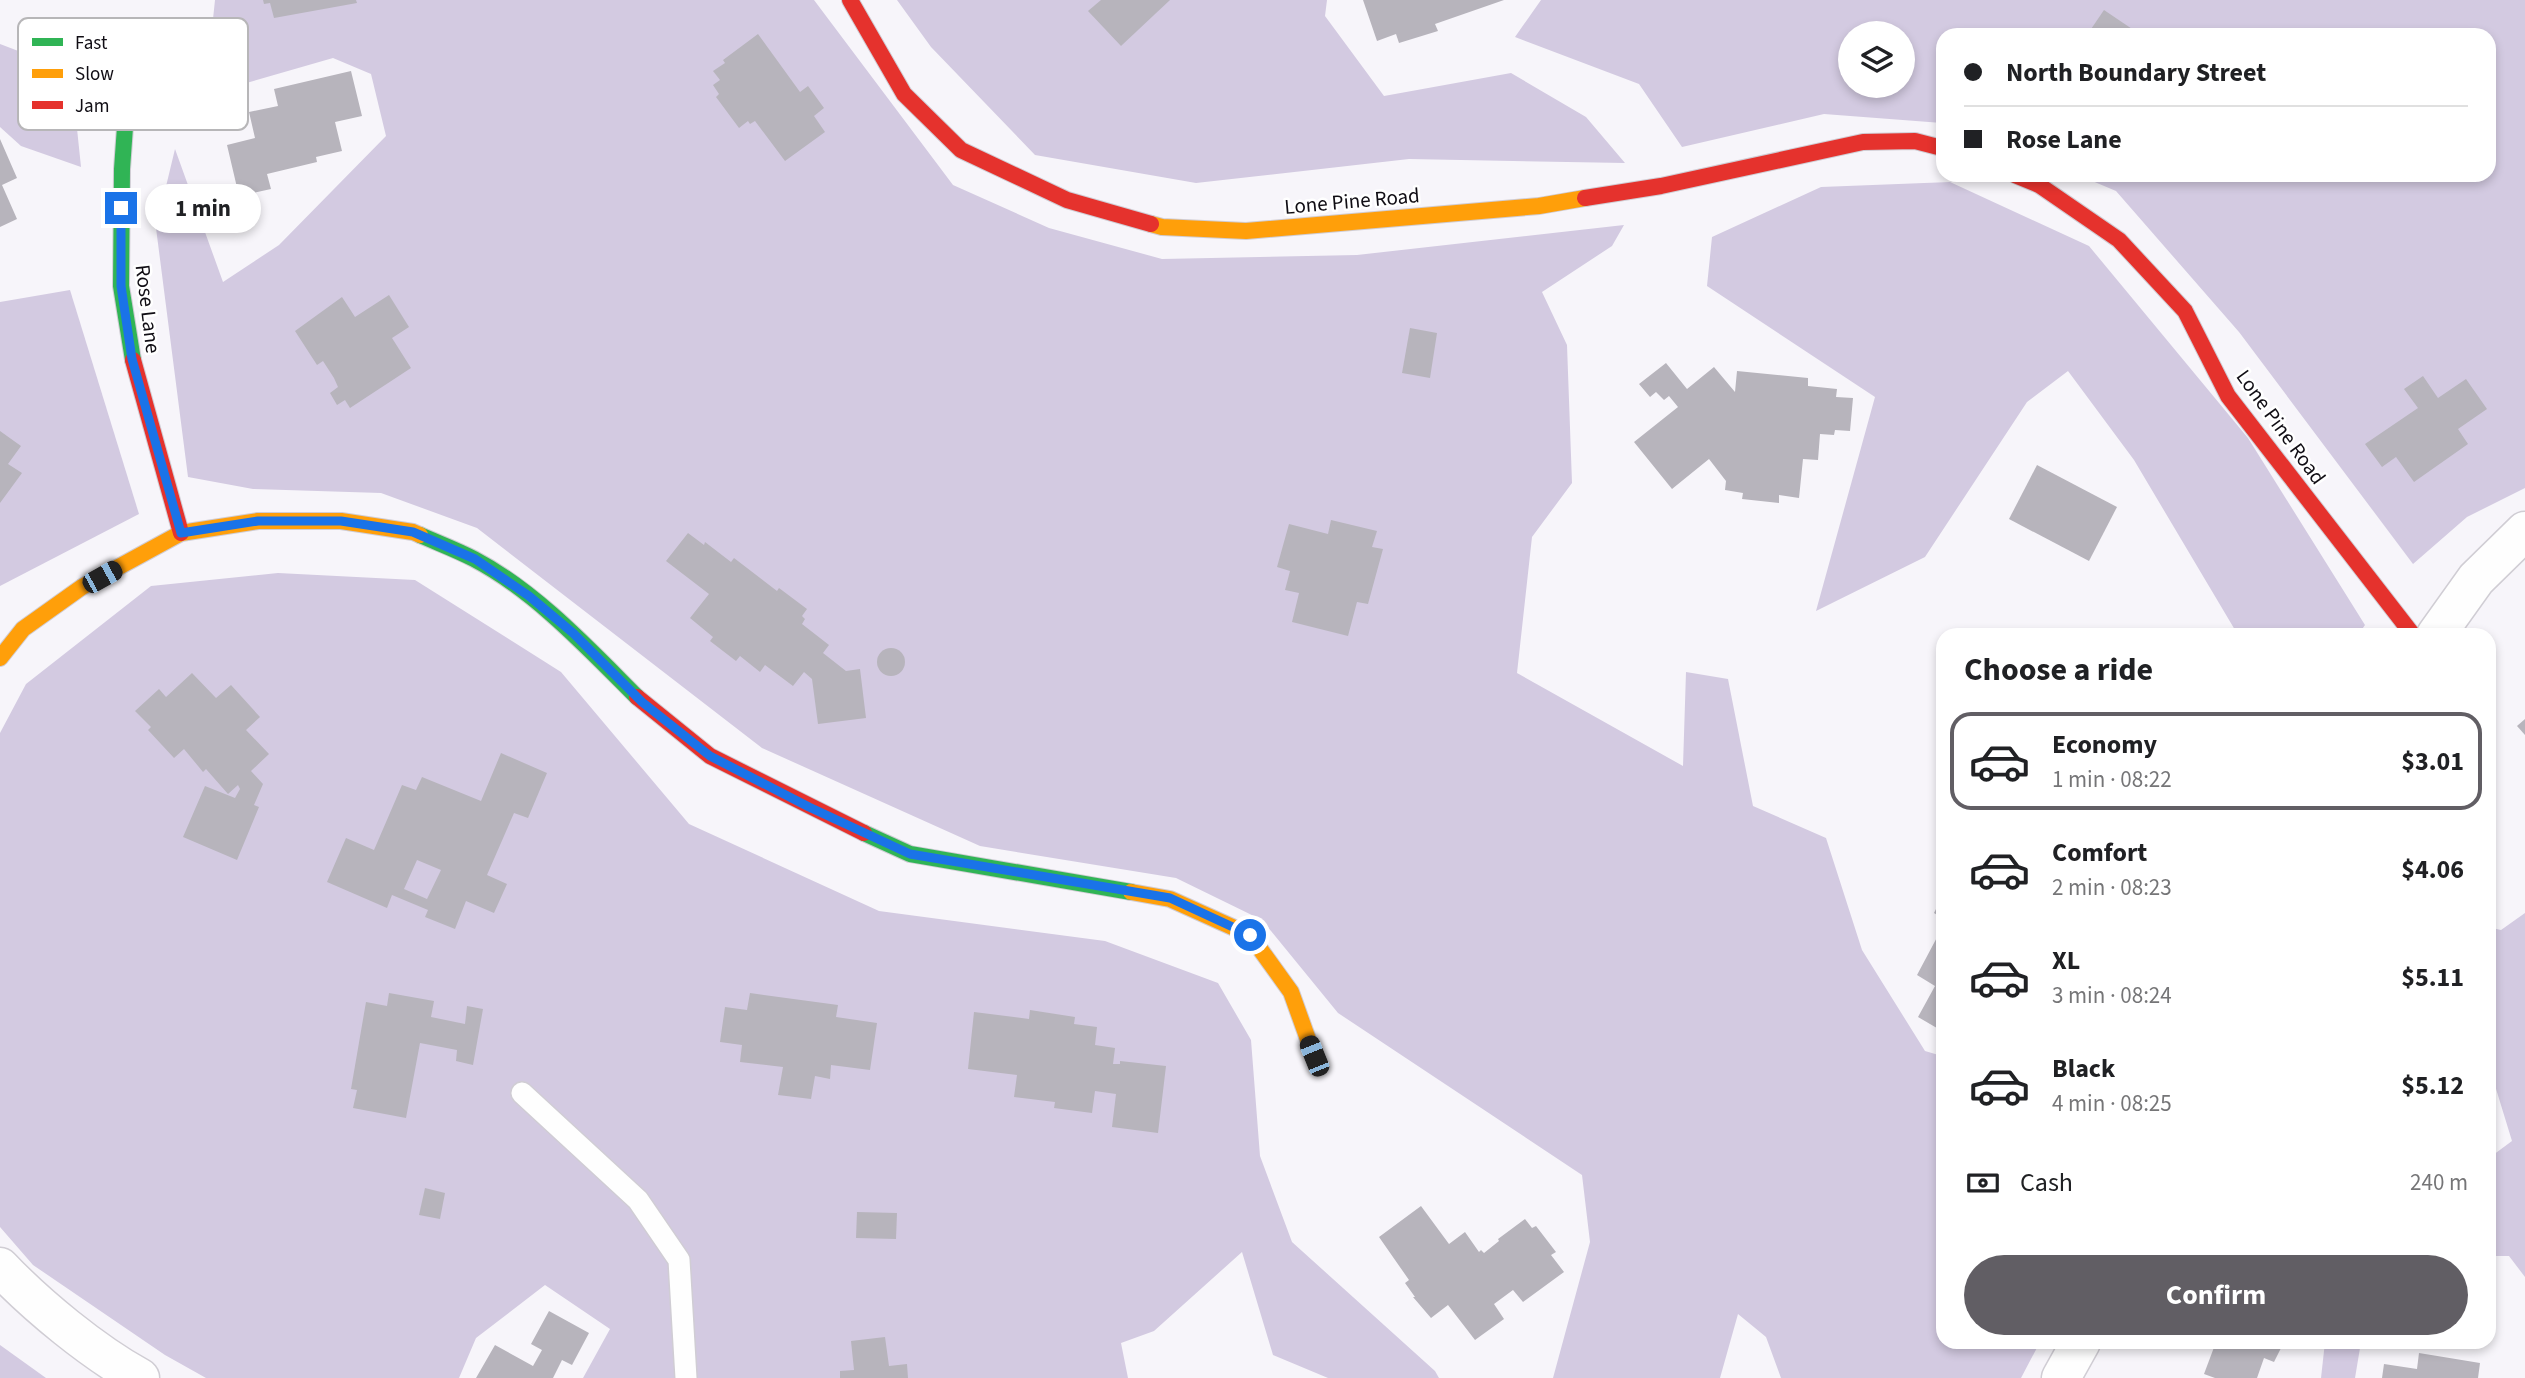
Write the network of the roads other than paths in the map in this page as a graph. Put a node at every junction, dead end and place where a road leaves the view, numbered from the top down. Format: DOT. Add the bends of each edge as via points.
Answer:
graph roads {
  1 [pos="850,0"];
  2 [pos="125,130"];
  3 [pos="1936,146"];
  4 [pos="2032,182"];
  5 [pos="2525,531"];
  6 [pos="181,533"];
  7 [pos="2408,628"];
  8 [pos="2441,628"];
  9 [pos="0,658"];
  10 [pos="1314,1056"];
  11 [pos="522,1093"];
  12 [pos="0,1267"];
  13 [pos="2077,1349"];
  14 [pos="139,1378"];
  15 [pos="686,1378"];
  16 [pos="2061,1378"];
  1 -- 3 [label="street, Lone Pine Road" via="904,94 961,150 1067,200 1162,227 1246,231 1539,206 1661,186 1863,142 1915,141"];
  2 -- 6 [label="street, Rose Lane" via="121,286 132,359"];
  4 -- 7 [label="street, Lone Pine Road" via="2119,240 2185,311 2228,396"];
  5 -- 8 [label="street" via="2476,579"];
  6 -- 9 [label="street" via="82,587 23,629"];
  6 -- 10 [label="street" via="258,521 341,521 413,532 475,559 529,596 642,702 710,756 809,807 910,854 1170,898 1250,935 1291,992"];
  11 -- 15 [label="lane" via="638,1200 679,1259"];
  12 -- 14 [label="street" via="26,1295"];
  13 -- 16 [label="street"];
}
